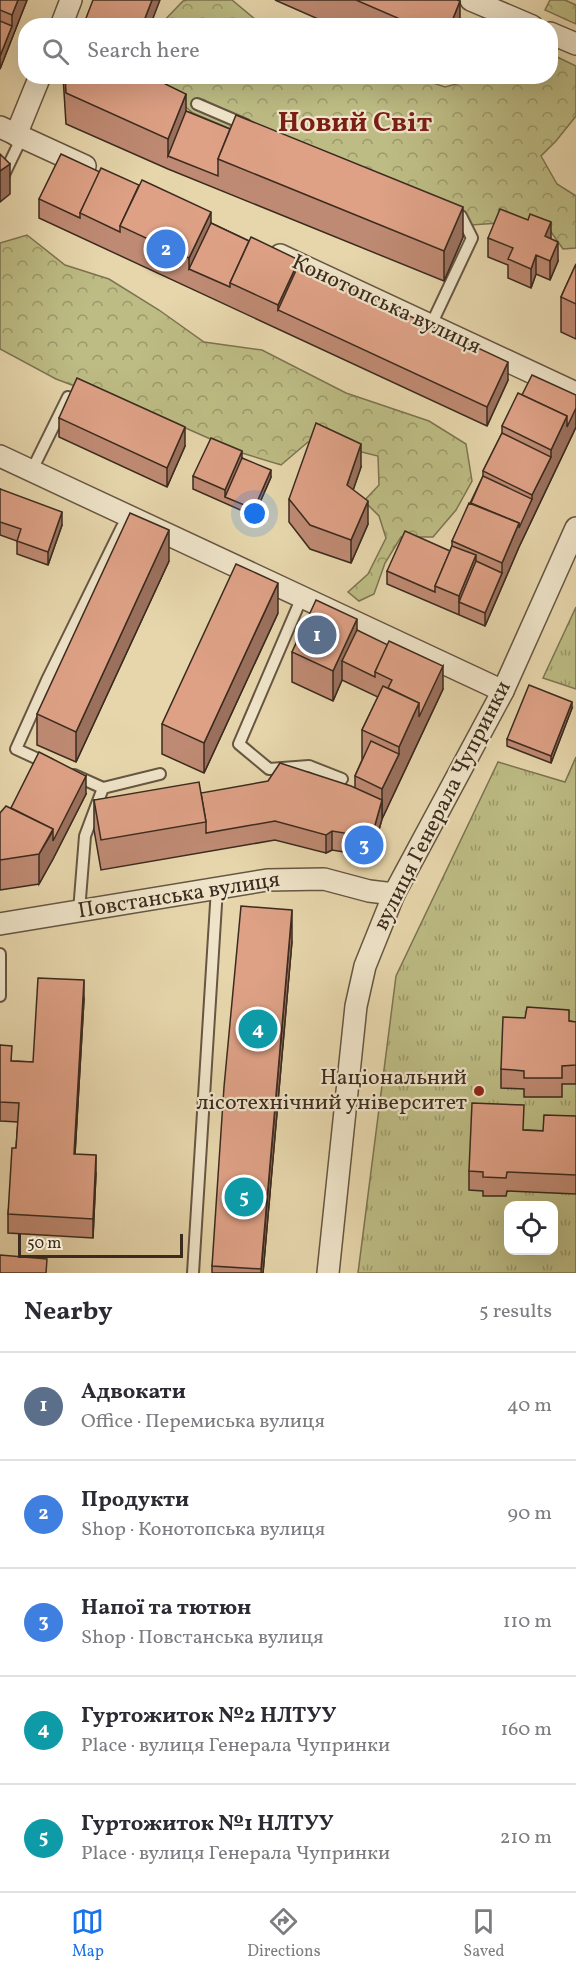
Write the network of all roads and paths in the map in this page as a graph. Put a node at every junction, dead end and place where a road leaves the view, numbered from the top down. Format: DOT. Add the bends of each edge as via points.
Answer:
graph roads {
  1 [pos="71,0"];
  2 [pos="471,0"];
  3 [pos="499,5"];
  4 [pos="64,18"];
  5 [pos="519,18"];
  6 [pos="558,36"];
  7 [pos="576,44"];
  8 [pos="36,84"];
  9 [pos="197,105"];
  10 [pos="252,128"];
  11 [pos="13,133"];
  12 [pos="102,174"];
  13 [pos="0,183"];
  14 [pos="439,207"];
  15 [pos="262,247"];
  16 [pos="431,325"];
  17 [pos="576,393"];
  18 [pos="68,397"];
  19 [pos="0,456"];
  20 [pos="32,470"];
  21 [pos="122,527"];
  22 [pos="576,528"];
  23 [pos="302,597"];
  24 [pos="502,691"];
  25 [pos="160,774"];
  26 [pos="342,779"];
  27 [pos="104,788"];
  28 [pos="217,888"];
  29 [pos="394,894"];
  30 [pos="79,911"];
  31 [pos="0,924"];
  32 [pos="0,954"];
  33 [pos="0,996"];
  34 [pos="193,1273"];
  35 [pos="328,1273"];
  1 -- 4 [label="street"];
  2 -- 3 [label="street"];
  3 -- 5 [label="street"];
  6 -- 7 [label="street"];
  8 -- 11 [label="street"];
  9 -- 10 [label="lane"];
  11 -- 12 [label="street"];
  11 -- 13 [label="lane"];
  14 -- 16 [label="lane" via="461,216 472,238"];
  15 -- 16 [label="street, Конотопська вулиця"];
  16 -- 17 [label="street, Конотопська вулиця"];
  18 -- 20 [label="lane"];
  19 -- 20 [label="street"];
  20 -- 23 [label="street"];
  21 -- 27 [label="lane" via="16,749"];
  22 -- 24 [label="street, вулиця Генерала Чупринки"];
  23 -- 24 [label="street"];
  23 -- 26 [label="lane" via="239,744 269,769 309,766"];
  24 -- 29 [label="street, вулиця Генерала Чупринки"];
  25 -- 27 [label="lane"];
  27 -- 30 [label="lane" via="85,836"];
  28 -- 29 [label="street, Повстанська вулиця" via="267,879 324,879"];
  28 -- 30 [label="street, Повстанська вулиця"];
  28 -- 34 [label="lane"];
  29 -- 35 [label="street, вулиця Генерала Чупринки" via="365,966 356,1006"];
  30 -- 31 [label="street, Повстанська вулиця"];
  32 -- 33 [label="lane"];
}
